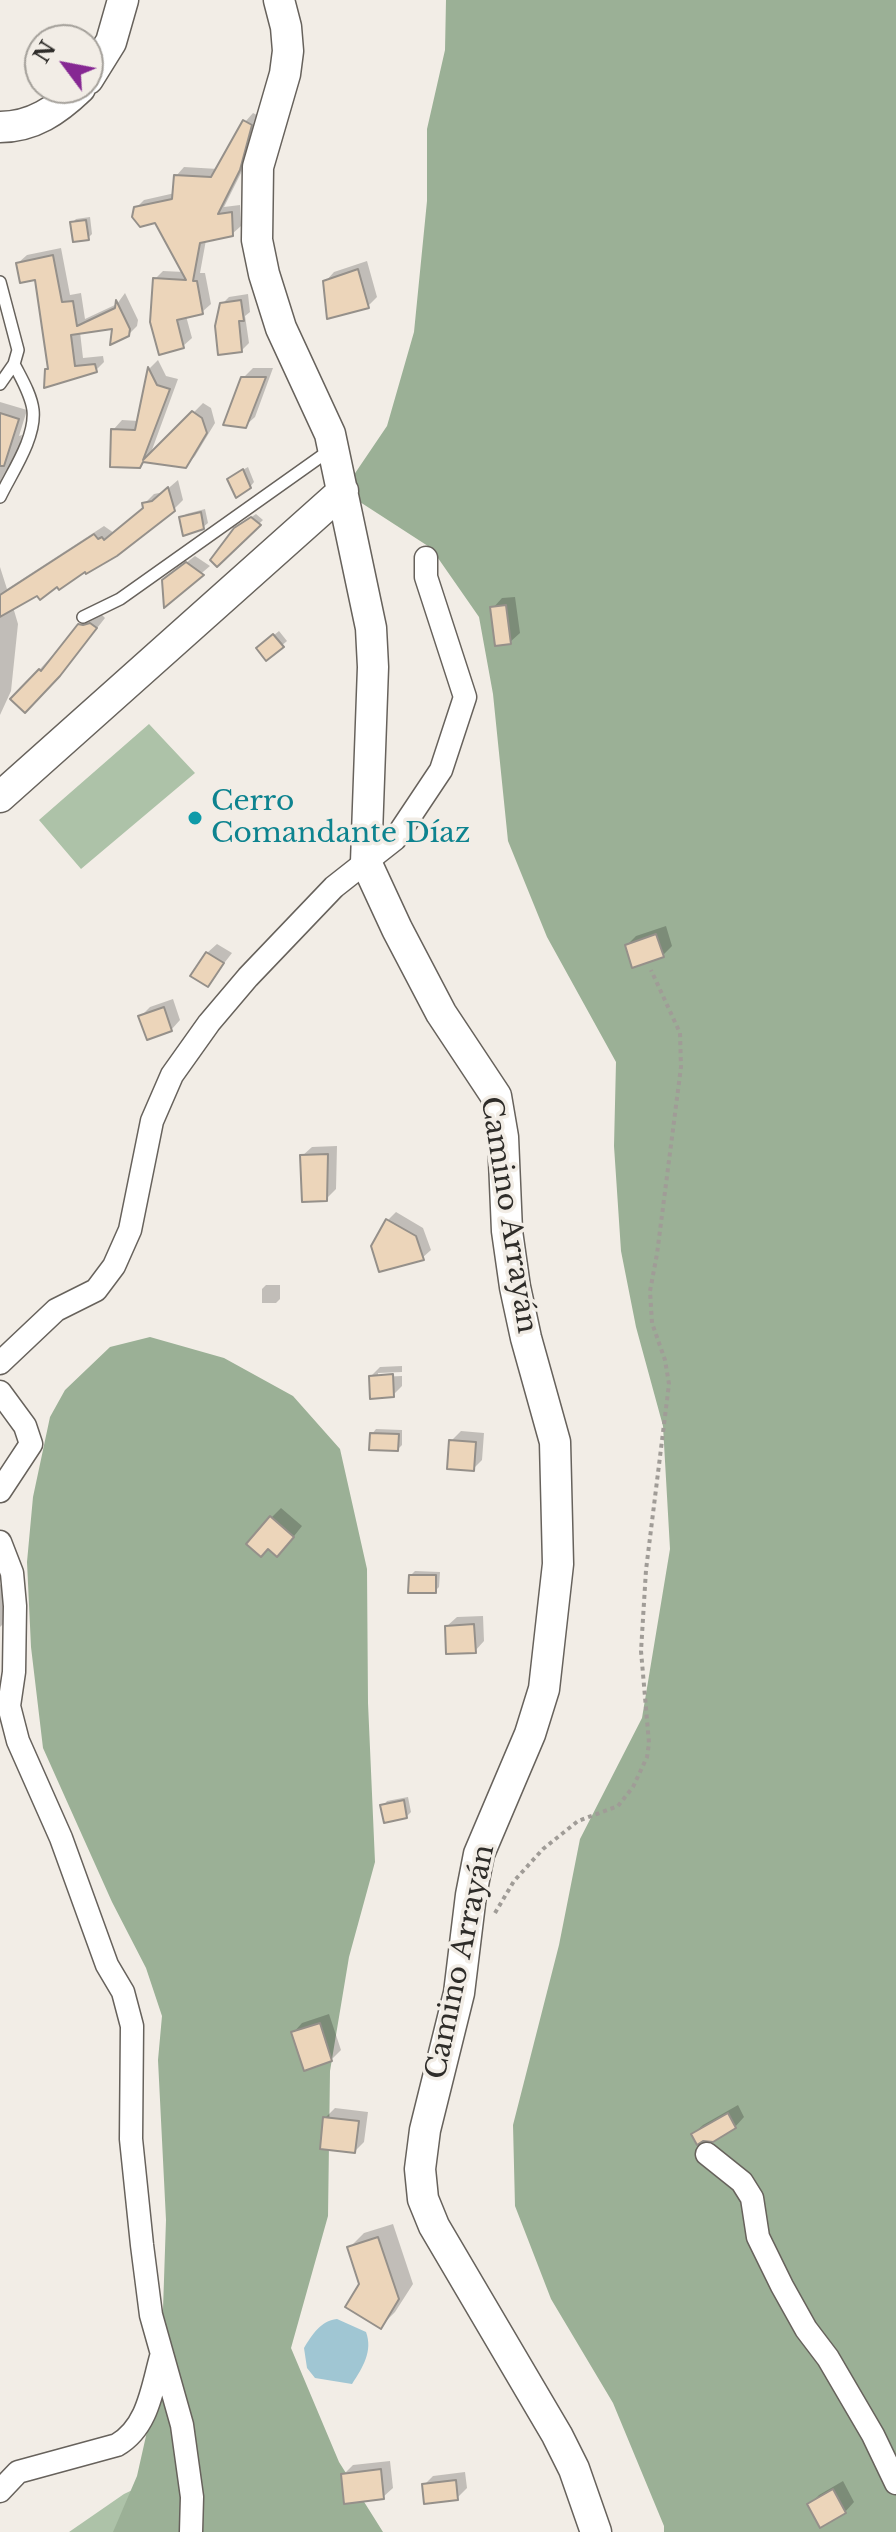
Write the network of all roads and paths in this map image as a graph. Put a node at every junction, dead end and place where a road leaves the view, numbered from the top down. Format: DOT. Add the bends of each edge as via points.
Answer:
graph roads {
  1 [pos="123,0"];
  2 [pos="279,0"];
  3 [pos="104,53"];
  4 [pos="62,104"];
  5 [pos="0,127"];
  6 [pos="0,282"];
  7 [pos="14,364"];
  8 [pos="0,384"];
  9 [pos="334,447"];
  10 [pos="343,491"];
  11 [pos="0,497"];
  12 [pos="426,558"];
  13 [pos="83,617"];
  14 [pos="0,797"];
  15 [pos="366,862"];
  16 [pos="651,970"];
  17 [pos="3,1352"];
  18 [pos="0,1392"];
  19 [pos="0,1491"];
  20 [pos="0,1542"];
  21 [pos="492,1918"];
  22 [pos="707,2154"];
  23 [pos="161,2355"];
  24 [pos="896,2483"];
  25 [pos="0,2491"];
  26 [pos="191,2532"];
  27 [pos="596,2532"];
  1 -- 3 [label="street"];
  2 -- 9 [label="street, Camino Arrayán" via="288,51 258,167 257,240 281,328"];
  4 -- 5 [label="street" via="22,125"];
  6 -- 7 [label="lane" via="17,344"];
  7 -- 8 [label="lane"];
  7 -- 11 [label="lane" via="31,399 33,421"];
  9 -- 10 [label="street, Camino Arrayán"];
  9 -- 13 [label="lane" via="120,599"];
  10 -- 14 [label="street"];
  10 -- 15 [label="street, Camino Arrayán" via="372,641"];
  12 -- 15 [label="street" via="426,577 465,697 441,770 395,839"];
  15 -- 17 [label="street" via="334,887 248,977 172,1075 152,1121 130,1230 114,1266 96,1290 56,1310"];
  15 -- 27 [label="street, Camino Arrayán" via="441,1013 496,1096 515,1287 555,1442 558,1564 544,1689 479,1854 459,1993 425,2130 423,2199 569,2458"];
  16 -- 21 [label="path" via="680,1033 681,1067 650,1291 652,1323 669,1384 641,1651 647,1757 618,1806 578,1821 543,1849 514,1881"];
  18 -- 19 [label="street" via="25,1426 31,1444"];
  20 -- 23 [label="street" via="12,1573 15,1606 9,1706 18,1741 61,1838 107,1965 123,1992 132,2026 131,2139 151,2315"];
  22 -- 24 [label="street" via="742,2182 752,2198 758,2237 782,2286 873,2435"];
  23 -- 25 [label="street" via="145,2417 126,2440 18,2472"];
  23 -- 26 [label="street" via="182,2425"];
}
